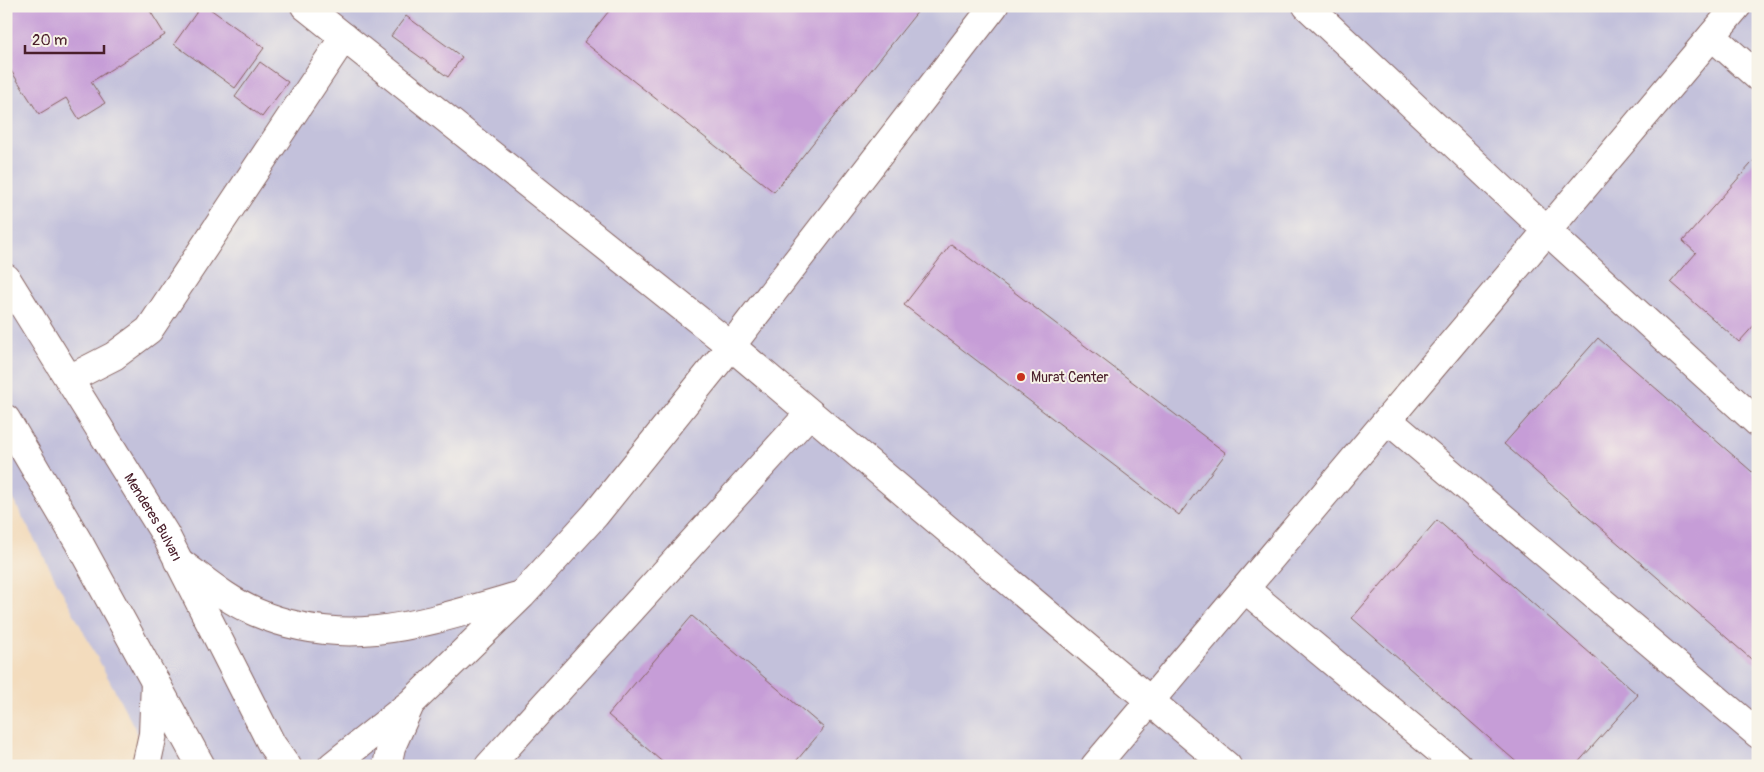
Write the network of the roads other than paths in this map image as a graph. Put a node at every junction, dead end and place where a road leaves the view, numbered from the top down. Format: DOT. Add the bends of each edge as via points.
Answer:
graph roads {
  1 [pos="306,6"];
  2 [pos="994,6"];
  3 [pos="1307,6"];
  4 [pos="1737,6"];
  5 [pos="1712,36"];
  6 [pos="344,37"];
  7 [pos="1758,77"];
  8 [pos="1547,231"];
  9 [pos="6,278"];
  10 [pos="730,346"];
  11 [pos="69,379"];
  12 [pos="809,414"];
  13 [pos="6,419"];
  14 [pos="1388,420"];
  15 [pos="1758,423"];
  16 [pos="178,561"];
  17 [pos="1245,589"];
  18 [pos="522,595"];
  19 [pos="154,681"];
  20 [pos="1150,701"];
  21 [pos="411,703"];
  22 [pos="1758,734"];
  23 [pos="146,766"];
  24 [pos="201,766"];
  25 [pos="287,766"];
  26 [pos="332,766"];
  27 [pos="386,766"];
  28 [pos="489,766"];
  29 [pos="1094,766"];
  30 [pos="1227,766"];
  31 [pos="1458,766"];
  1 -- 6 [label="street"];
  2 -- 10 [label="street"];
  3 -- 8 [label="street"];
  4 -- 5 [label="street"];
  5 -- 7 [label="street"];
  5 -- 8 [label="street"];
  6 -- 10 [label="street"];
  6 -- 11 [label="street" via="149,330 114,356"];
  8 -- 14 [label="street"];
  8 -- 15 [label="street"];
  9 -- 11 [label="street, Menderes Bulvarı"];
  10 -- 12 [label="street"];
  10 -- 18 [label="street" via="595,515"];
  11 -- 16 [label="street, Menderes Bulvarı" via="165,534"];
  12 -- 20 [label="street"];
  12 -- 28 [label="street"];
  13 -- 19 [label="street" via="80,543"];
  14 -- 17 [label="street"];
  14 -- 22 [label="street"];
  16 -- 18 [label="street" via="254,612 293,625 341,633 379,631 423,622"];
  16 -- 25 [label="street, Menderes Bulvarı" via="272,745"];
  17 -- 20 [label="street"];
  17 -- 31 [label="street"];
  18 -- 21 [label="street"];
  19 -- 23 [label="street" via="153,734"];
  19 -- 24 [label="street"];
  20 -- 29 [label="street"];
  20 -- 30 [label="street"];
  21 -- 26 [label="street"];
  21 -- 27 [label="street"];
}
